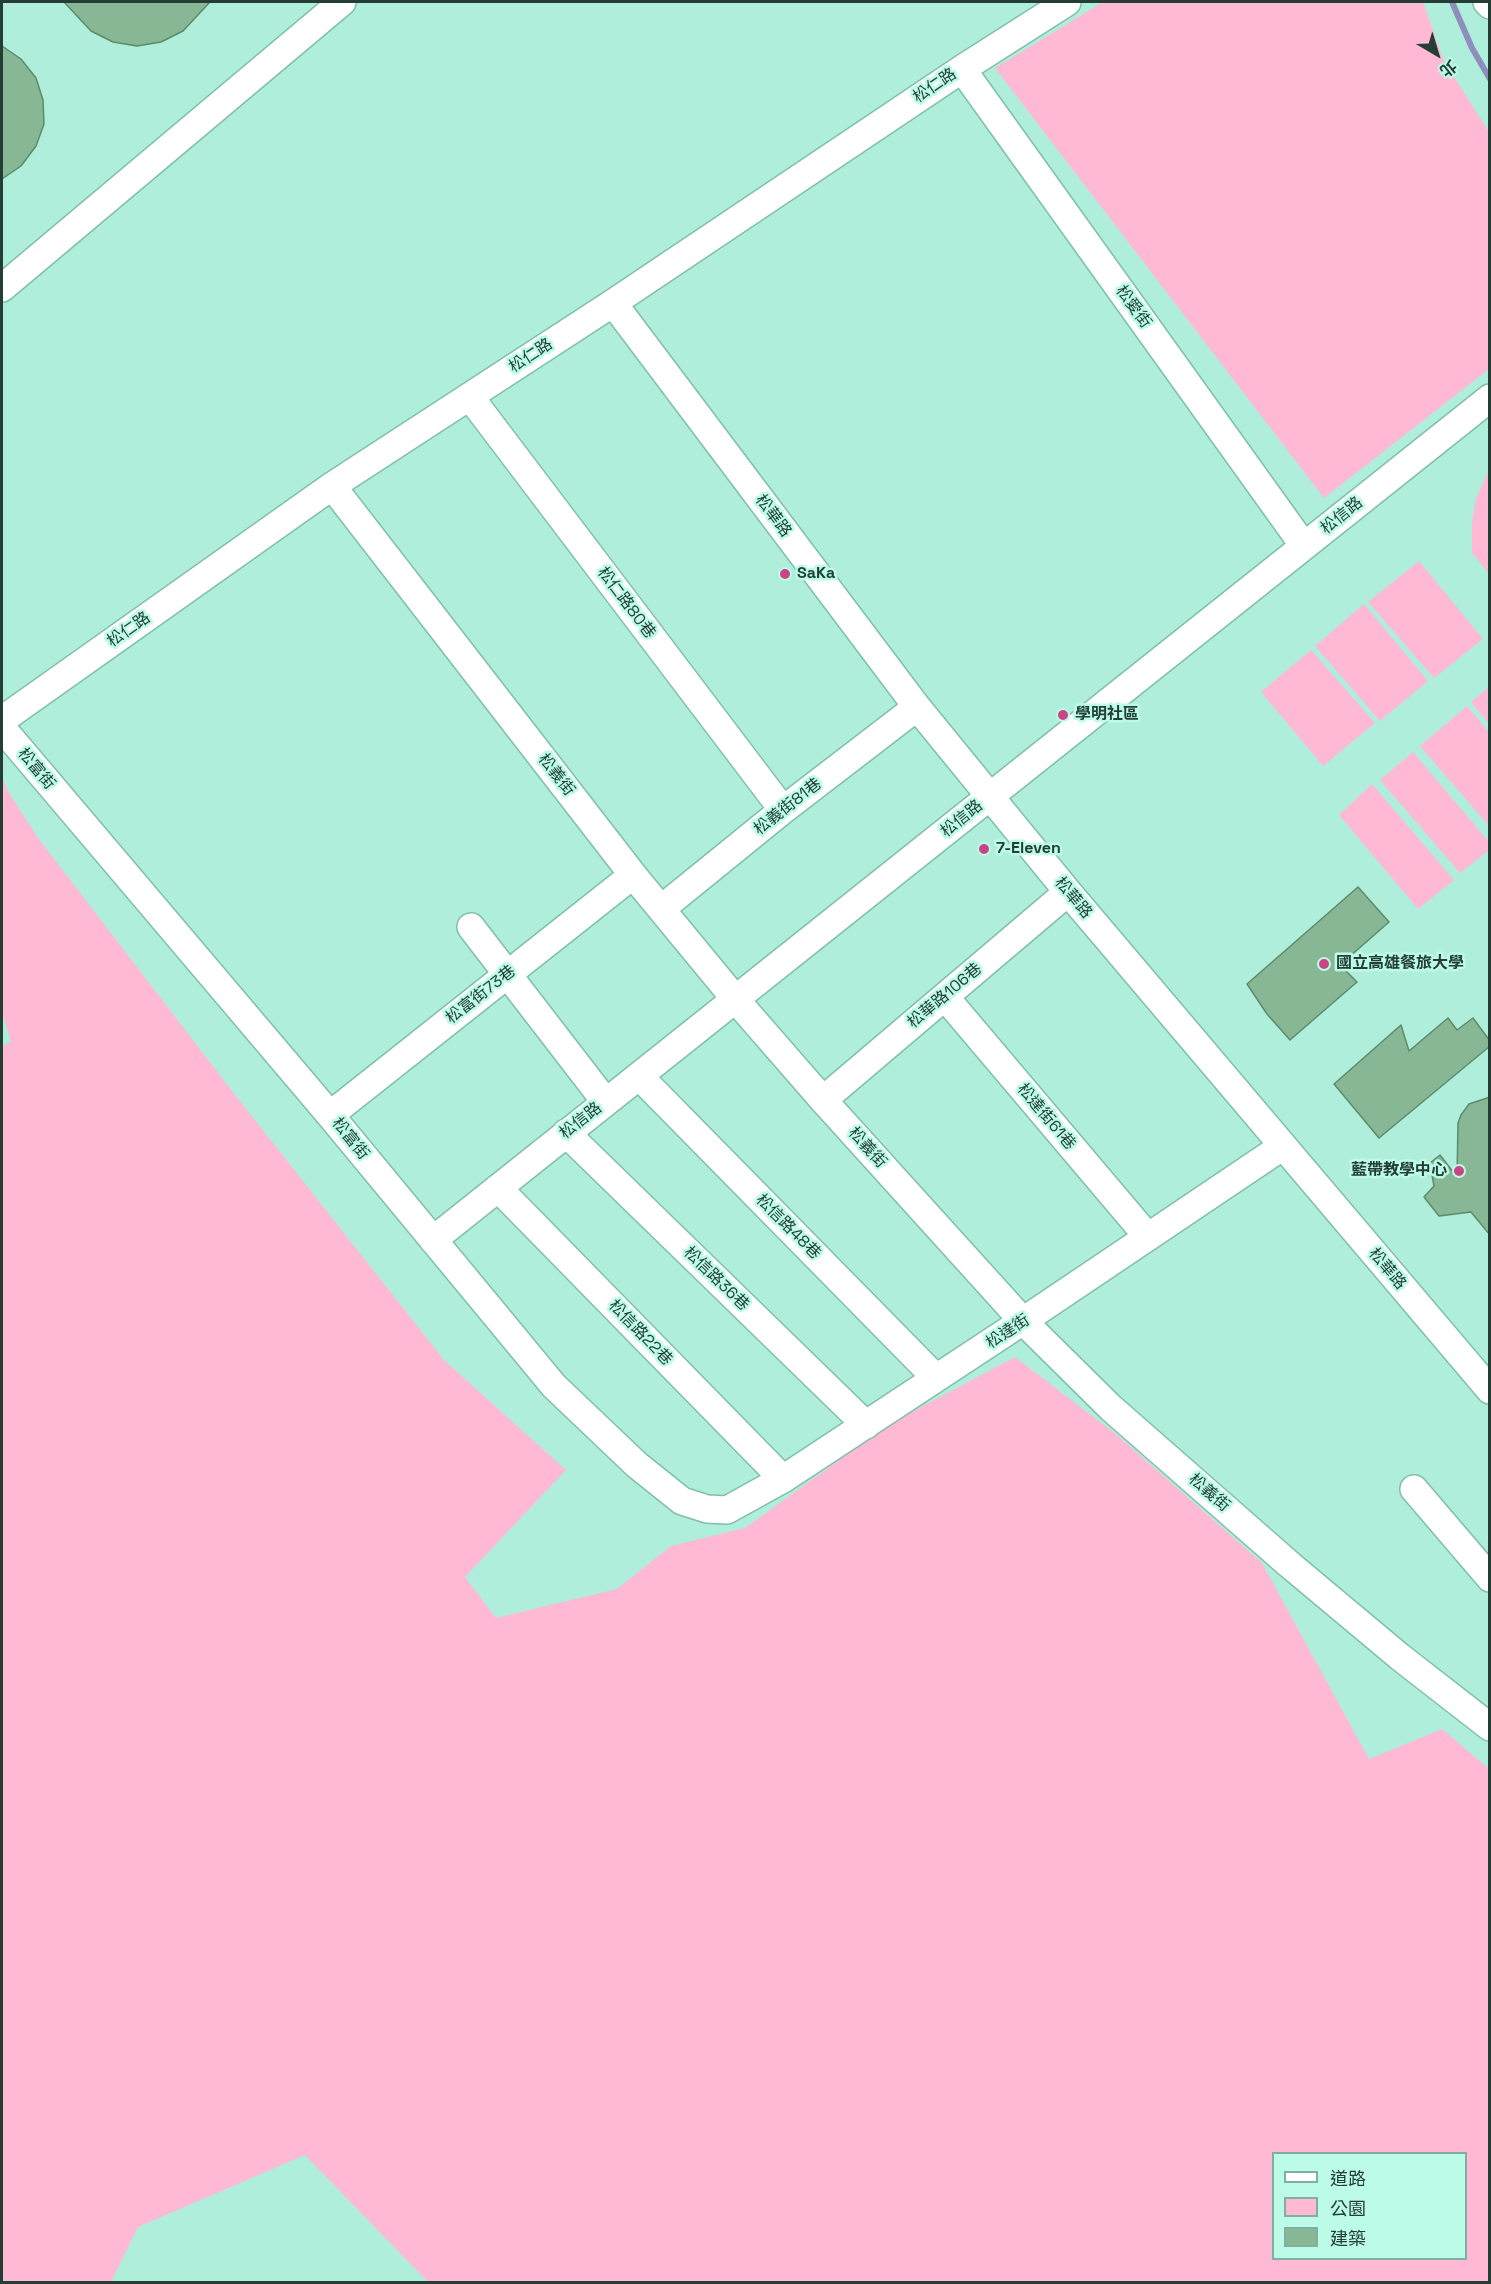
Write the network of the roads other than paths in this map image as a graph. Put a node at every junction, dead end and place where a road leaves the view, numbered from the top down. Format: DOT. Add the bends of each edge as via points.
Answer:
graph roads {
  1 [pos="342,2"];
  2 [pos="1067,2"];
  3 [pos="962,69"];
  4 [pos="2,288"];
  5 [pos="613,303"];
  6 [pos="470,397"];
  7 [pos="1490,398"];
  8 [pos="332,486"];
  9 [pos="1304,546"];
  10 [pos="917,707"];
  11 [pos="2,720"];
  12 [pos="2,728"];
  13 [pos="990,797"];
  14 [pos="783,810"];
  15 [pos="633,875"];
  16 [pos="1068,892"];
  17 [pos="661,909"];
  18 [pos="471,927"];
  19 [pos="508,974"];
  20 [pos="945,997"];
  21 [pos="736,1000"];
  22 [pos="640,1077"];
  23 [pos="823,1100"];
  24 [pos="605,1101"];
  25 [pos="330,1115"];
  26 [pos="566,1133"];
  27 [pos="1283,1146"];
  28 [pos="498,1188"];
  29 [pos="1148,1237"];
  30 [pos="433,1240"];
  31 [pos="1023,1322"];
  32 [pos="936,1378"];
  33 [pos="1490,1389"];
  34 [pos="866,1425"];
  35 [pos="783,1479"];
  36 [pos="1414,1490"];
  37 [pos="728,1510"];
  38 [pos="1490,1578"];
  39 [pos="1490,1727"];
  1 -- 4 [label="street"];
  2 -- 3 [label="street, 松仁路"];
  3 -- 5 [label="street, 松仁路"];
  3 -- 9 [label="street, 松愛街"];
  5 -- 6 [label="street, 松仁路"];
  5 -- 10 [label="street, 松華路"];
  6 -- 8 [label="street, 松仁路"];
  6 -- 14 [label="street, 松仁路80巷"];
  7 -- 9 [label="street, 松信路"];
  8 -- 11 [label="street, 松仁路"];
  8 -- 15 [label="street, 松義街"];
  9 -- 13 [label="street, 松信路"];
  10 -- 13 [label="street, 松華路"];
  10 -- 14 [label="street, 松義街81巷"];
  12 -- 25 [label="street, 松富街"];
  13 -- 16 [label="street, 松華路"];
  13 -- 21 [label="street, 松信路"];
  14 -- 17 [label="street, 松義街81巷"];
  15 -- 17 [label="street, 松義街"];
  15 -- 19 [label="street, 松富街73巷"];
  16 -- 20 [label="street, 松華路106巷"];
  16 -- 27 [label="street, 松華路"];
  17 -- 21 [label="street, 松義街"];
  18 -- 19 [label="street"];
  19 -- 24 [label="street"];
  19 -- 25 [label="street, 松富街73巷"];
  20 -- 23 [label="street, 松華路106巷"];
  20 -- 29 [label="street, 松達街61巷"];
  21 -- 22 [label="street, 松信路"];
  21 -- 23 [label="street, 松義街"];
  22 -- 24 [label="street, 松信路"];
  22 -- 32 [label="street, 松信路48巷"];
  23 -- 31 [label="street, 松義街"];
  24 -- 26 [label="street, 松信路"];
  25 -- 30 [label="street, 松富街"];
  26 -- 28 [label="street, 松信路"];
  26 -- 34 [label="street, 松信路36巷"];
  27 -- 29 [label="street, 松達街"];
  27 -- 33 [label="street, 松華路"];
  28 -- 30 [label="street, 松信路"];
  28 -- 35 [label="street, 松信路22巷"];
  29 -- 31 [label="street, 松達街"];
  30 -- 37 [label="street, 松富街" via="554,1386 637,1465 682,1501 707,1509"];
  31 -- 32 [label="street, 松達街"];
  31 -- 39 [label="street, 松義街" via="1112,1408 1290,1565"];
  32 -- 34 [label="street, 松達街"];
  34 -- 35 [label="street, 松達街"];
  35 -- 37 [label="street, 松達街"];
  36 -- 38 [label="street"];
}
